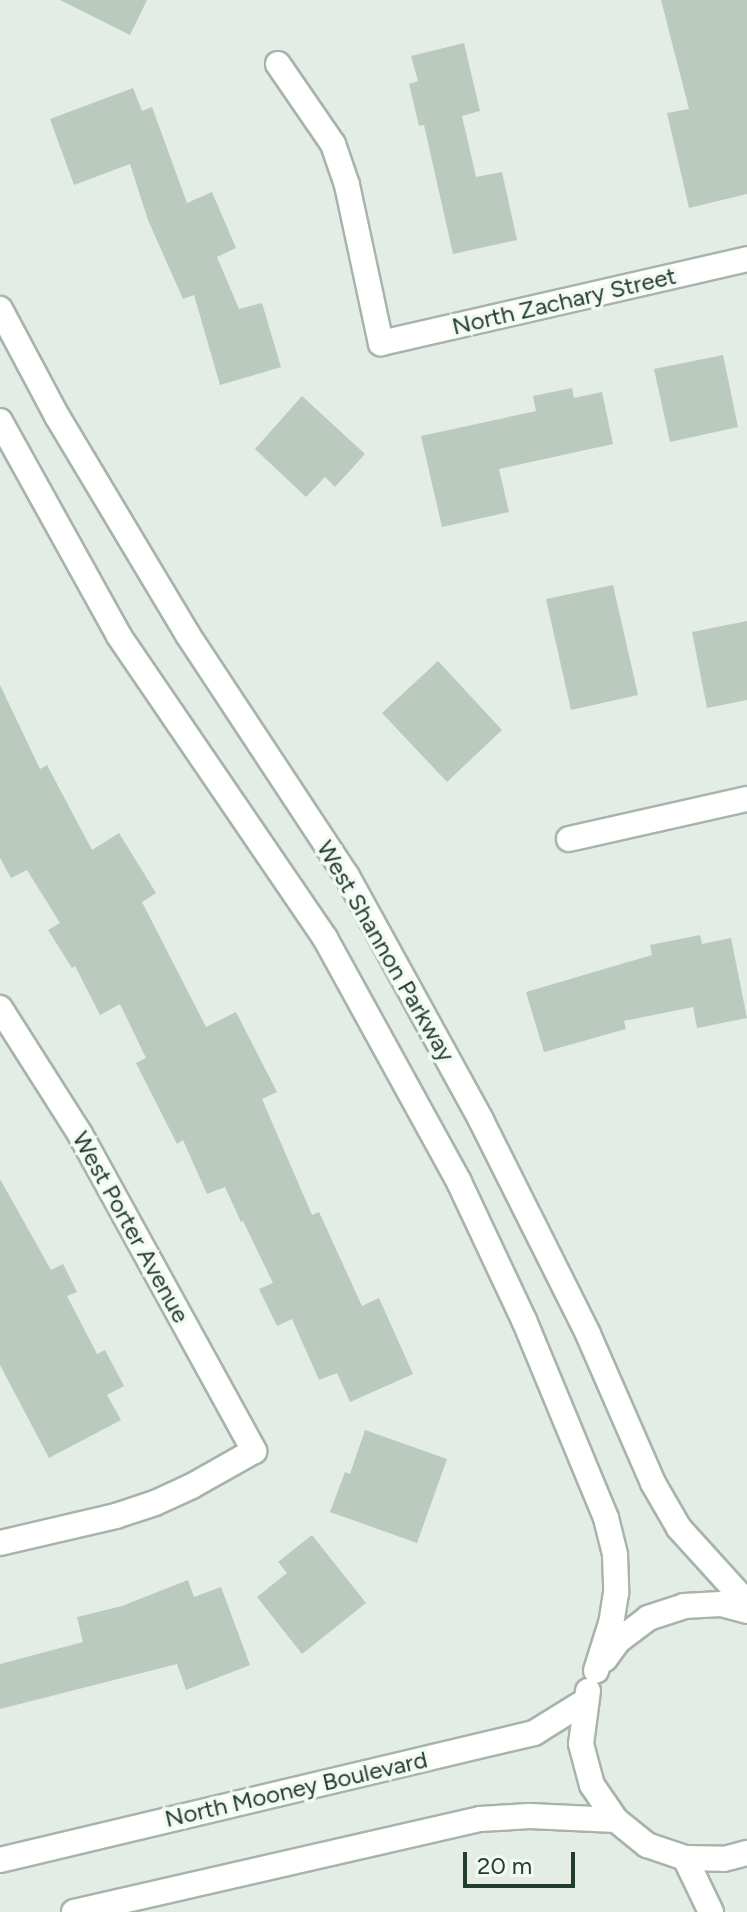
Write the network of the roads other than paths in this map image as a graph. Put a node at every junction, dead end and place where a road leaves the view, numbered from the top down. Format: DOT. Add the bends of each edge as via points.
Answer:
graph roads {
  1 [pos="278,64"];
  2 [pos="747,259"];
  3 [pos="0,309"];
  4 [pos="0,421"];
  5 [pos="747,799"];
  6 [pos="569,839"];
  7 [pos="0,1008"];
  8 [pos="0,1543"];
  9 [pos="747,1603"];
  10 [pos="747,1611"];
  11 [pos="596,1671"];
  12 [pos="584,1702"];
  13 [pos="616,1820"];
  14 [pos="747,1853"];
  15 [pos="685,1858"];
  16 [pos="0,1860"];
  17 [pos="74,1912"];
  18 [pos="711,1912"];
  1 -- 2 [label="street, North Zachary Street" via="333,144 381,343"];
  3 -- 9 [label="street, West Shannon Parkway" via="57,416 188,635 347,876 488,1135 588,1334 653,1483 679,1528"];
  4 -- 11 [label="street, West Shannon Parkway" via="119,636 325,938 459,1182 524,1320 606,1518 615,1555 616,1593"];
  5 -- 6 [label="street"];
  7 -- 8 [label="street, West Porter Avenue" via="80,1134 254,1451 155,1503"];
  10 -- 11 [label="street" via="721,1604 684,1606 648,1618 618,1641"];
  11 -- 12 [label="street"];
  12 -- 13 [label="street" via="581,1744 592,1785"];
  12 -- 16 [label="street, North Mooney Boulevard" via="534,1733"];
  13 -- 15 [label="street" via="647,1845"];
  13 -- 17 [label="street" via="480,1819"];
  14 -- 15 [label="street" via="724,1859"];
  15 -- 18 [label="street"];
}
